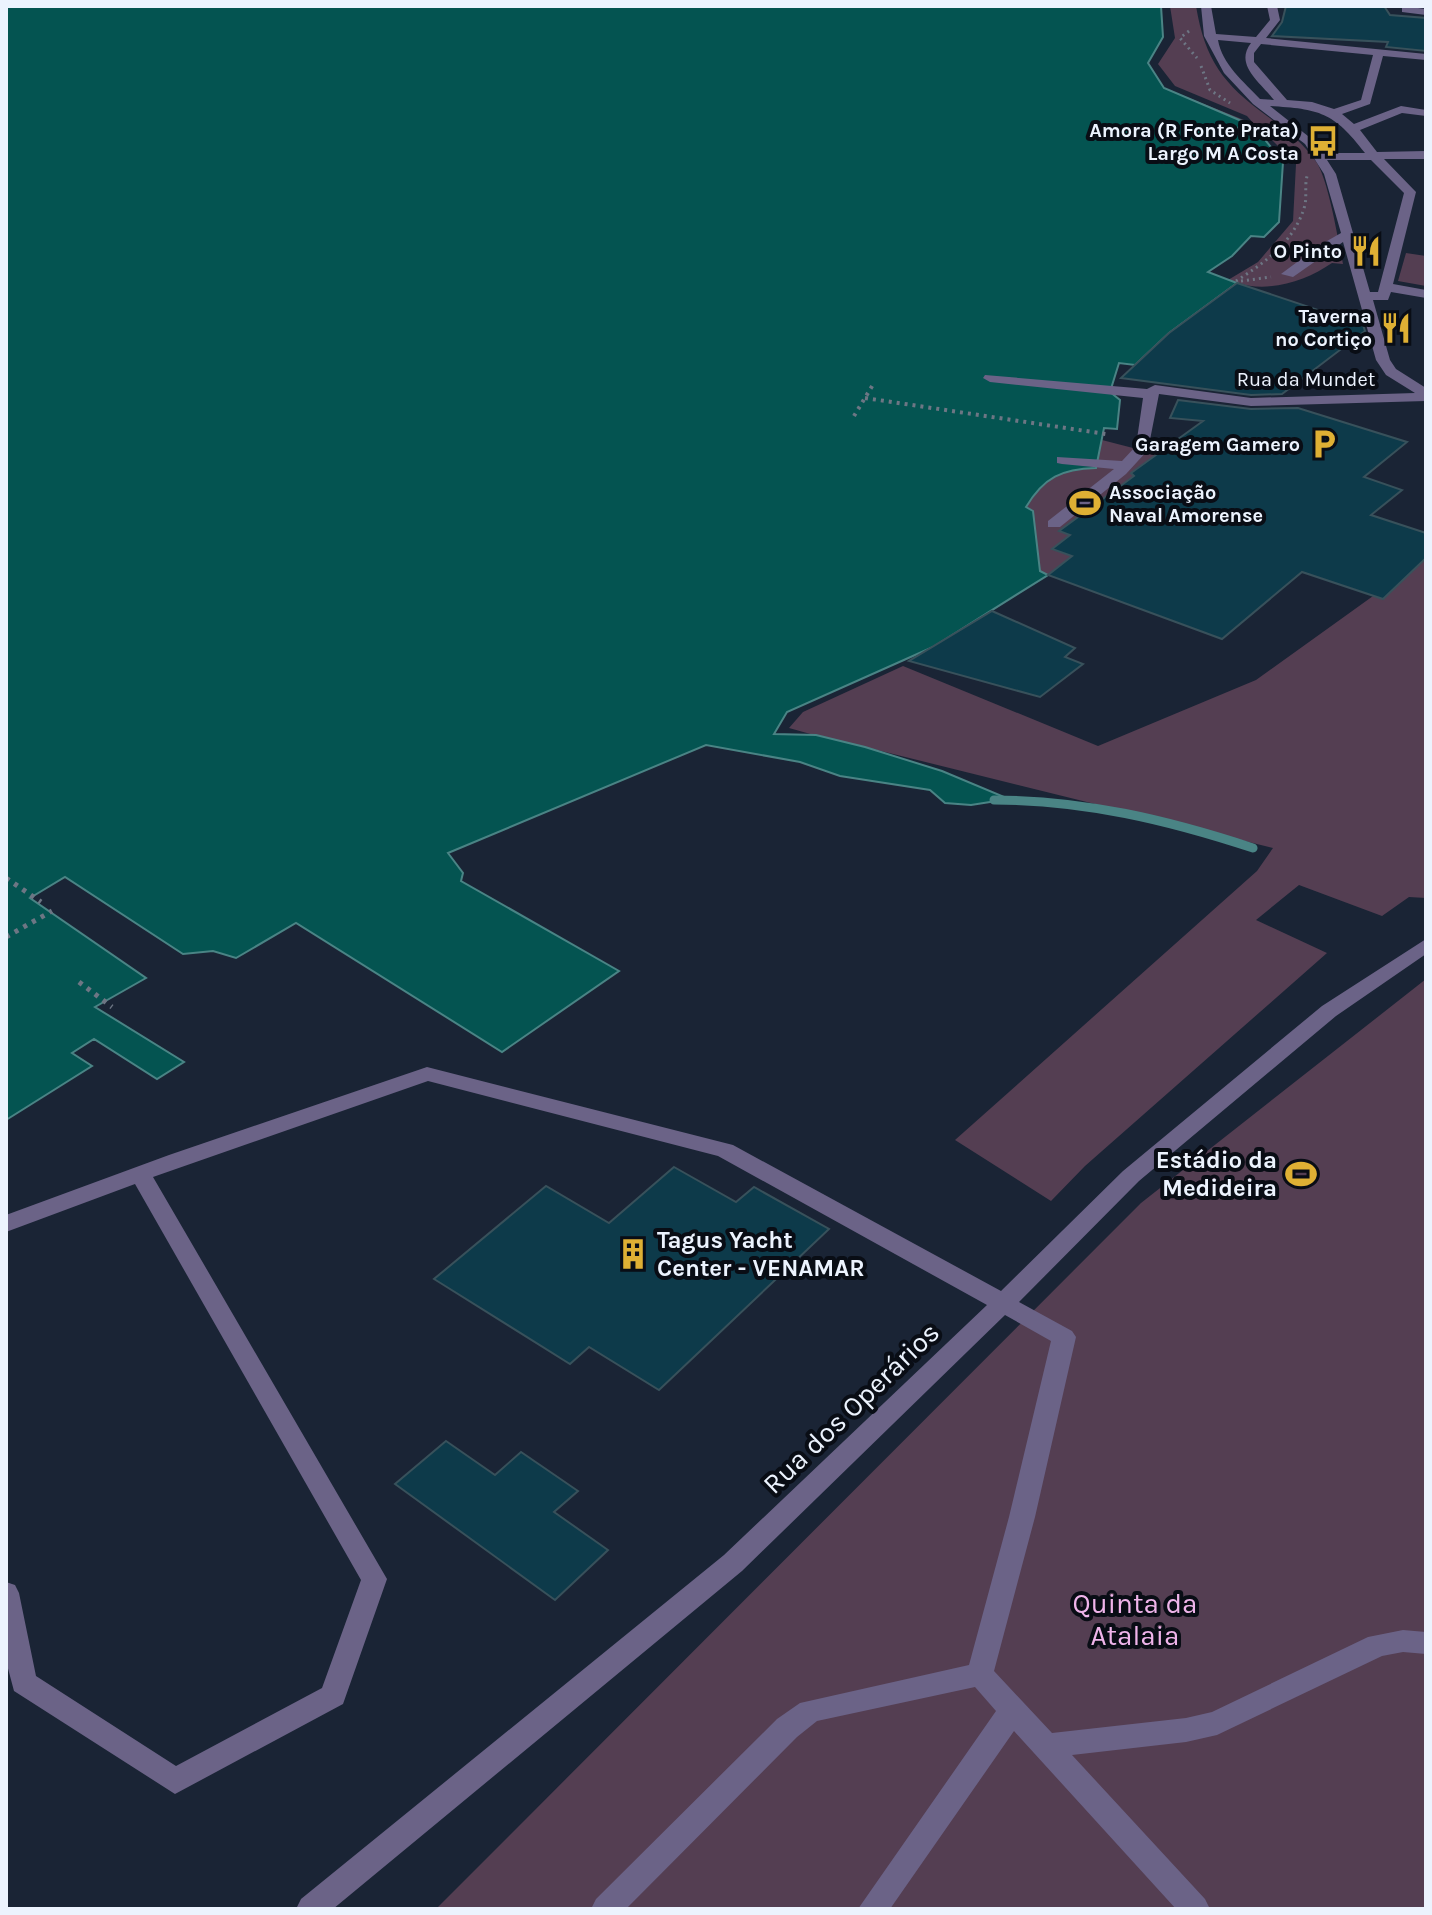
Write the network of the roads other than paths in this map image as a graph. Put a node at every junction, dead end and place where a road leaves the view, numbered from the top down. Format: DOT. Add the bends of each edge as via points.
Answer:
graph roads {
  1 [pos="1206,6"];
  2 [pos="1272,6"];
  3 [pos="1407,6"];
  4 [pos="1426,12"];
  5 [pos="1209,36"];
  6 [pos="1419,39"];
  7 [pos="1258,41"];
  8 [pos="1379,51"];
  9 [pos="1423,57"];
  10 [pos="1257,102"];
  11 [pos="1284,104"];
  12 [pos="1334,113"];
  13 [pos="1426,113"];
  14 [pos="1353,129"];
  15 [pos="1426,155"];
  16 [pos="1374,156"];
  17 [pos="1316,160"];
  18 [pos="1348,235"];
  19 [pos="1288,274"];
  20 [pos="1386,287"];
  21 [pos="1426,294"];
  22 [pos="1364,295"];
  23 [pos="990,378"];
  24 [pos="1151,394"];
  25 [pos="1424,396"];
  26 [pos="1407,415"];
  27 [pos="1062,460"];
  28 [pos="1125,466"];
  29 [pos="1054,524"];
  30 [pos="1426,945"];
  31 [pos="140,1174"];
  32 [pos="6,1224"];
  33 [pos="1003,1302"];
  34 [pos="6,1593"];
  35 [pos="1426,1643"];
  36 [pos="980,1674"];
  37 [pos="1013,1710"];
  38 [pos="1046,1746"];
  39 [pos="311,1909"];
  40 [pos="606,1909"];
  41 [pos="873,1909"];
  42 [pos="1195,1909"];
  1 -- 5 [label="street"];
  2 -- 7 [label="street" via="1275,20"];
  3 -- 4 [label="street" via="1406,10"];
  5 -- 7 [label="street"];
  5 -- 10 [label="street" via="1221,61"];
  6 -- 9 [label="street"];
  7 -- 8 [label="street"];
  7 -- 11 [label="street" via="1249,62"];
  8 -- 9 [label="street"];
  8 -- 12 [label="street" via="1366,102"];
  10 -- 11 [label="street"];
  10 -- 17 [label="street" via="1309,142"];
  11 -- 12 [label="street"];
  12 -- 14 [label="street"];
  13 -- 14 [label="street" via="1401,109"];
  14 -- 16 [label="street"];
  15 -- 16 [label="street"];
  16 -- 17 [label="street"];
  16 -- 20 [label="street" via="1410,192"];
  17 -- 18 [label="street"];
  18 -- 19 [label="street" via="1328,242"];
  18 -- 22 [label="street"];
  20 -- 21 [label="street"];
  20 -- 22 [label="street" via="1383,297"];
  22 -- 25 [label="street" via="1383,360"];
  23 -- 24 [label="street, Rua da Mundet"];
  24 -- 25 [label="street, Rua da Mundet" via="1155,389 1251,402"];
  24 -- 28 [label="street" via="1141,449"];
  25 -- 26 [label="street"];
  27 -- 28 [label="street"];
  28 -- 29 [label="street"];
  30 -- 33 [label="street, Rua dos Operários" via="1329,1011 1131,1176"];
  31 -- 32 [label="street"];
  31 -- 33 [label="street" via="427,1074 725,1150"];
  31 -- 34 [label="street" via="374,1579 333,1696 175,1781 24,1683"];
  33 -- 36 [label="street" via="1064,1337"];
  33 -- 39 [label="street, Rua dos Operários" via="733,1563"];
  35 -- 38 [label="street" via="1378,1645 1217,1723"];
  36 -- 37 [label="street"];
  36 -- 40 [label="street" via="810,1711"];
  37 -- 38 [label="street"];
  37 -- 41 [label="street"];
  38 -- 42 [label="street"];
}
